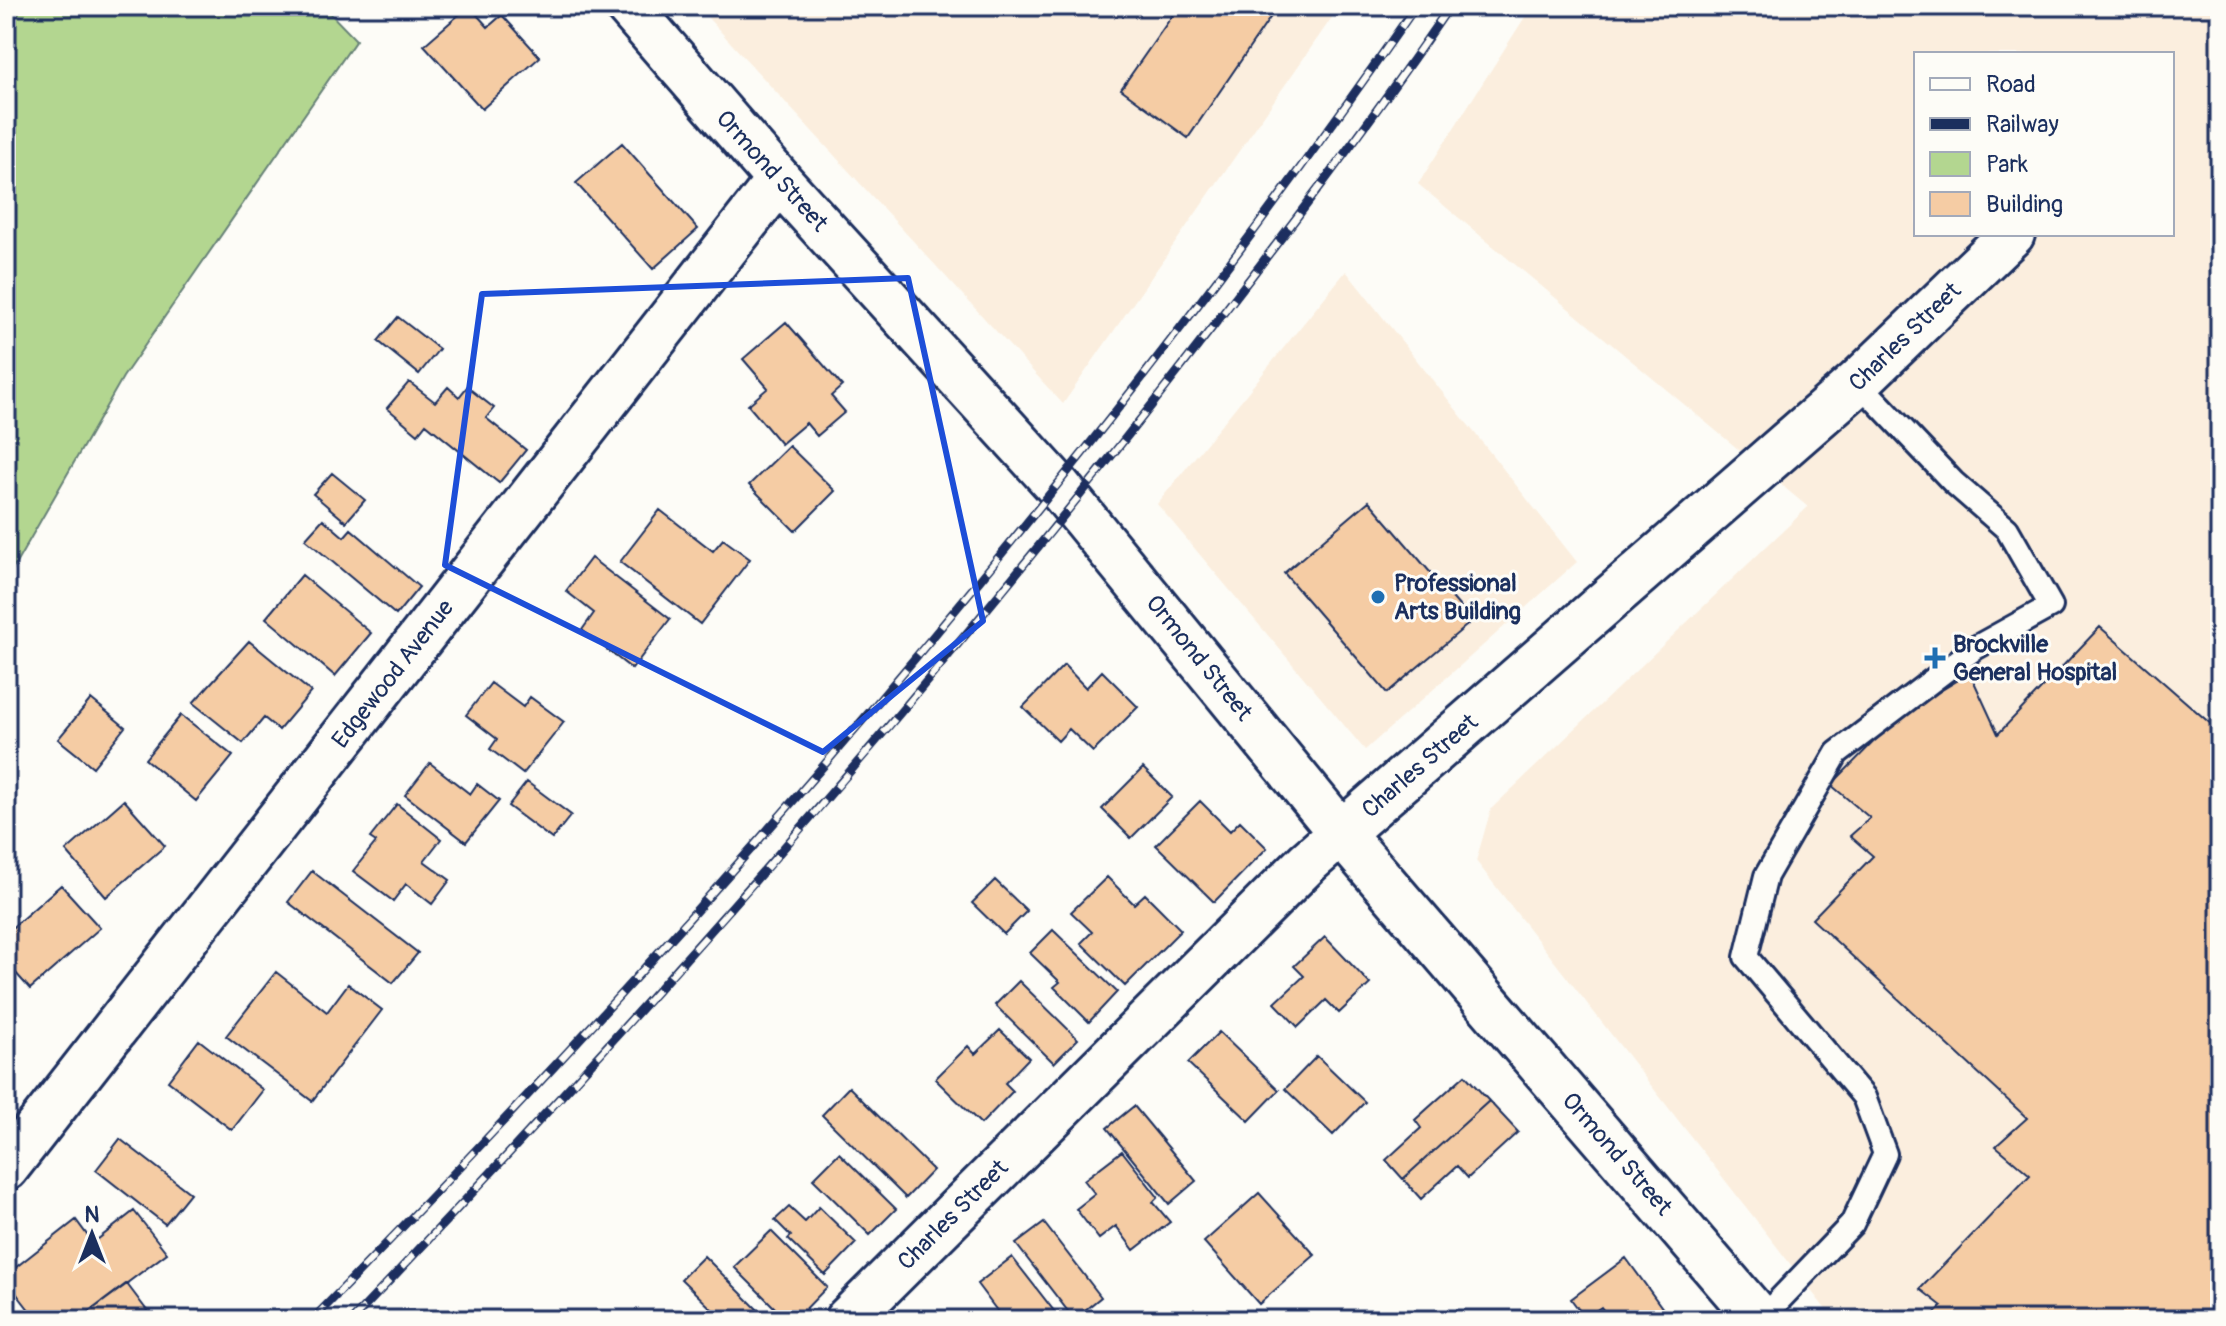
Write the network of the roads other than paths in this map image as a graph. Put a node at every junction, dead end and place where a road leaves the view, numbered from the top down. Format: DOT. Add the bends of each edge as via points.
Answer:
graph roads {
  1 [pos="628,6"];
  2 [pos="779,180"];
  3 [pos="2010,236"];
  4 [pos="1858,382"];
  5 [pos="1342,834"];
  6 [pos="6,1168"];
  7 [pos="847,1320"];
  8 [pos="1760,1320"];
  1 -- 2 [label="street, Ormond Street"];
  2 -- 5 [label="street, Ormond Street" via="1056,484"];
  2 -- 6 [label="street, Edgewood Avenue"];
  3 -- 4 [label="street, Charles Street"];
  4 -- 5 [label="street, Charles Street"];
  4 -- 8 [label="lane" via="1953,482 2007,529 2051,606 1975,648 1837,753 1766,876 1746,957 1864,1097 1885,1154 1852,1224"];
  5 -- 7 [label="street, Charles Street"];
  5 -- 8 [label="street, Ormond Street"];
}
